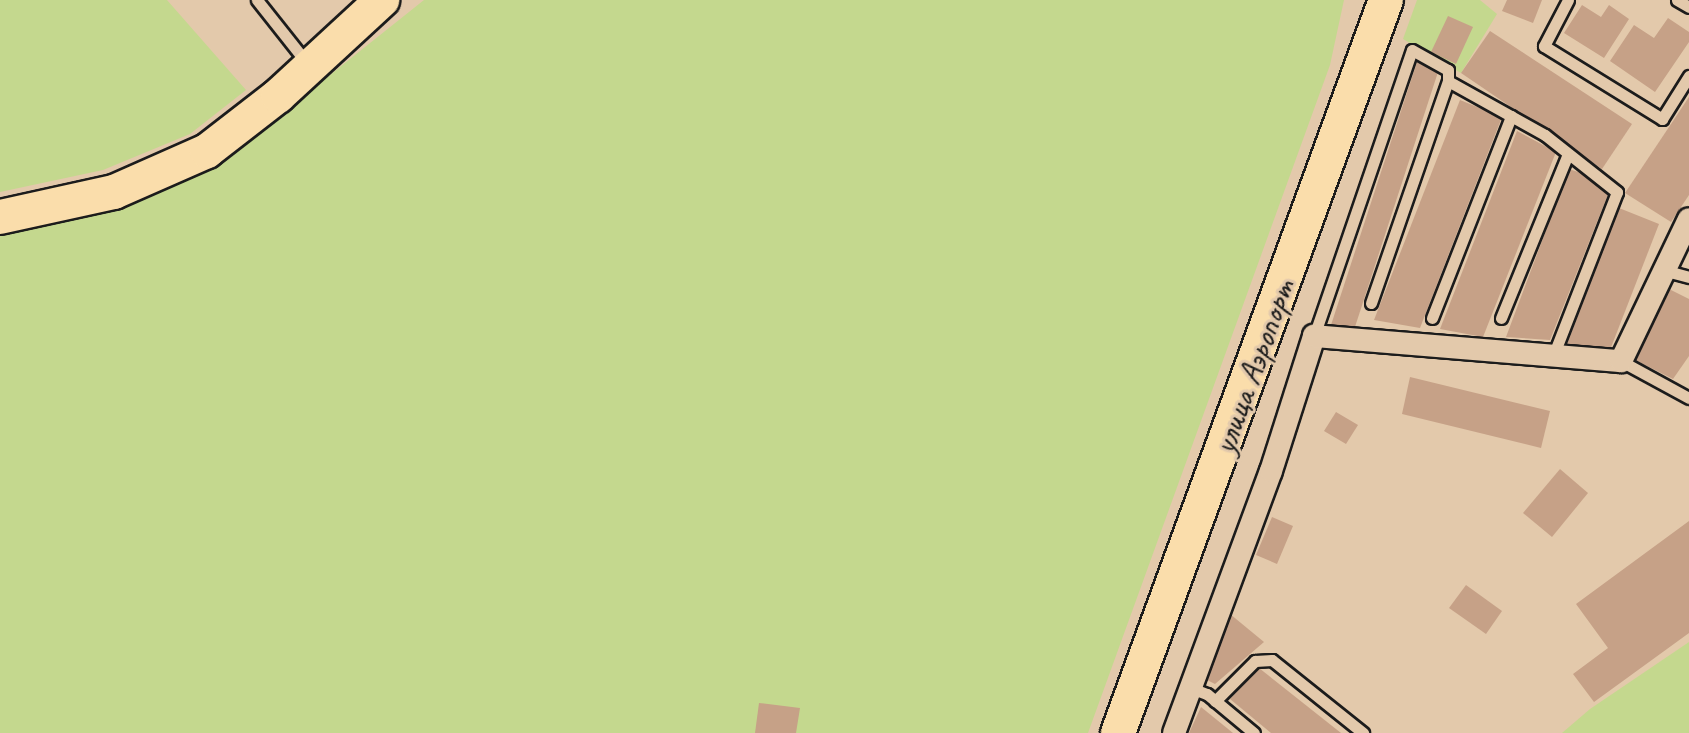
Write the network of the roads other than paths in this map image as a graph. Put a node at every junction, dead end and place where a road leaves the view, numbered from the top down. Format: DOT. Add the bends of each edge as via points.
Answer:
graph roads {
  1 [pos="257,0"];
  2 [pos="382,0"];
  3 [pos="1386,0"];
  4 [pos="1568,0"];
  5 [pos="1677,0"];
  6 [pos="1689,7"];
  7 [pos="310,66"];
  8 [pos="1689,76"];
  9 [pos="1448,81"];
  10 [pos="1511,116"];
  11 [pos="1568,154"];
  12 [pos="0,217"];
  13 [pos="1689,219"];
  14 [pos="1662,270"];
  15 [pos="1689,277"];
  16 [pos="1371,303"];
  17 [pos="1432,318"];
  18 [pos="1501,318"];
  19 [pos="1314,336"];
  20 [pos="1553,357"];
  21 [pos="1621,361"];
  22 [pos="1689,398"];
  23 [pos="1191,688"];
  24 [pos="1215,701"];
  25 [pos="1118,733"];
  26 [pos="1174,733"];
  27 [pos="1254,733"];
  28 [pos="1363,733"];
  1 -- 7 [label="lane"];
  2 -- 7 [label="main road"];
  3 -- 25 [label="main road, улица Аэропорт"];
  4 -- 8 [label="lane" via="1544,46 1622,95 1662,119"];
  5 -- 6 [label="lane"];
  7 -- 12 [label="main road" via="207,151 114,192"];
  9 -- 10 [label="lane"];
  9 -- 16 [label="lane"];
  9 -- 19 [label="lane" via="1448,70 1412,50"];
  10 -- 11 [label="lane"];
  10 -- 17 [label="lane"];
  11 -- 18 [label="lane"];
  11 -- 20 [label="lane" via="1617,192"];
  13 -- 14 [label="street"];
  14 -- 15 [label="lane"];
  14 -- 21 [label="street"];
  19 -- 20 [label="street"];
  19 -- 23 [label="street"];
  20 -- 21 [label="street"];
  21 -- 22 [label="lane"];
  23 -- 24 [label="lane"];
  23 -- 26 [label="street"];
  24 -- 27 [label="lane"];
  24 -- 28 [label="lane" via="1255,661 1272,660"];
}
